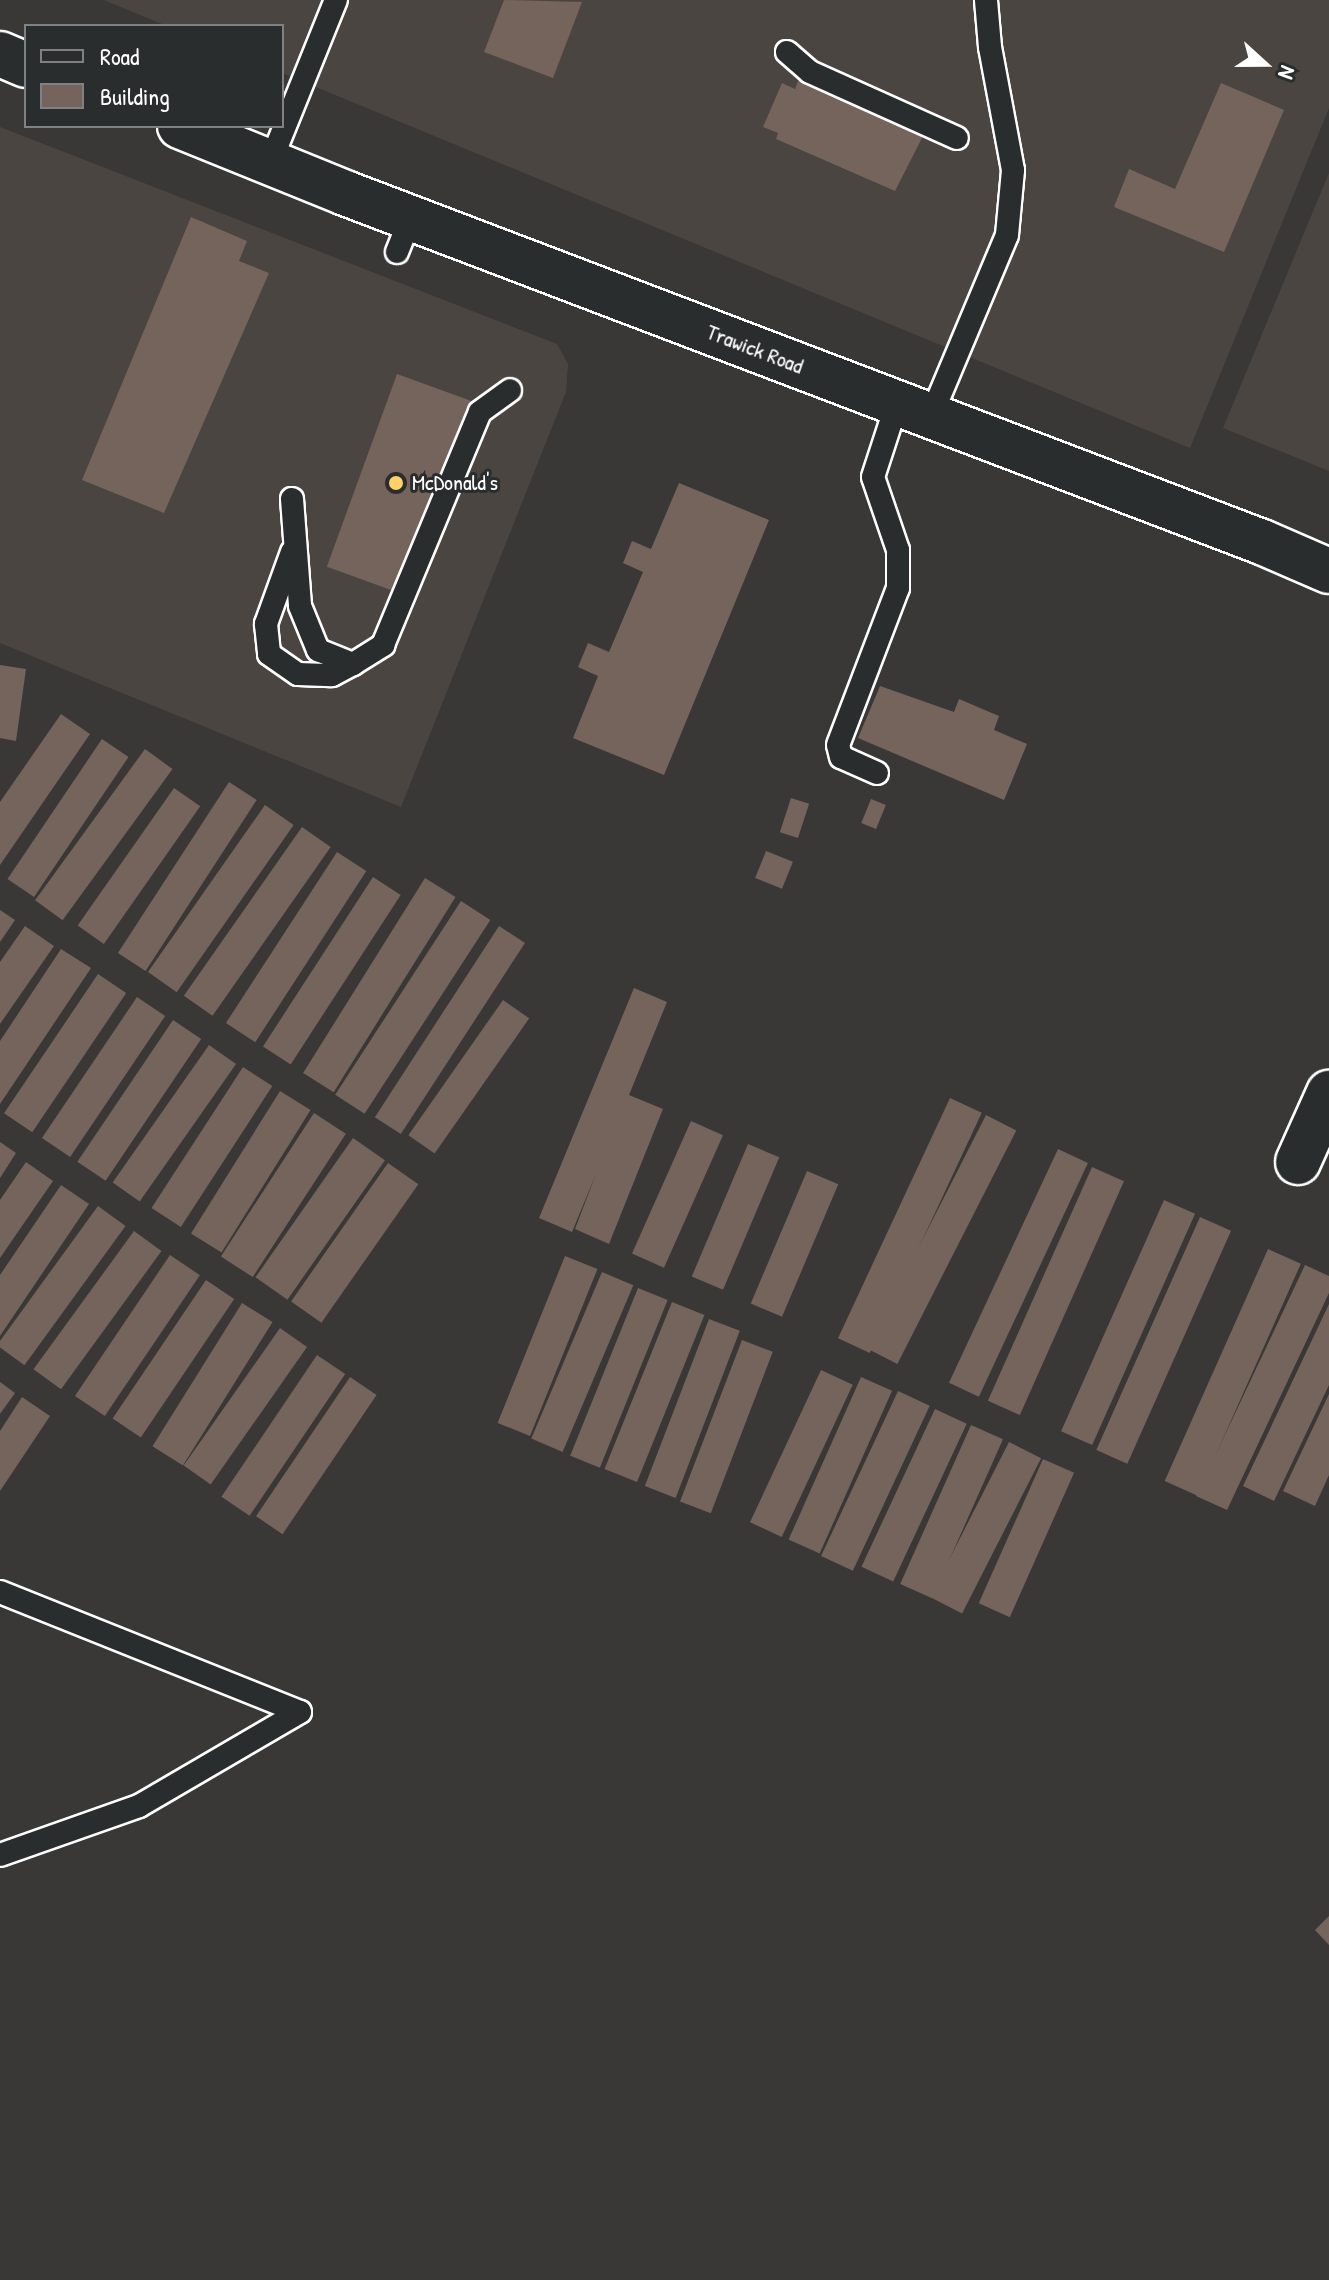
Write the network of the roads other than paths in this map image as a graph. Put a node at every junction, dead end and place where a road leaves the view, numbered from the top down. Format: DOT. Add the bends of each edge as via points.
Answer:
graph roads {
  1 [pos="336,0"];
  2 [pos="986,0"];
  3 [pos="787,52"];
  4 [pos="0,54"];
  5 [pos="24,64"];
  6 [pos="185,128"];
  7 [pos="957,138"];
  8 [pos="270,163"];
  9 [pos="510,390"];
  10 [pos="914,409"];
  11 [pos="292,499"];
  12 [pos="295,544"];
  13 [pos="1329,571"];
  14 [pos="353,664"];
  15 [pos="877,773"];
  16 [pos="1329,1093"];
  17 [pos="1298,1162"];
  18 [pos="0,1592"];
  19 [pos="0,1855"];
  1 -- 8 [label="lane"];
  2 -- 10 [label="lane" via="1013,170 1007,235"];
  3 -- 7 [label="lane" via="810,72"];
  4 -- 5 [label="street"];
  6 -- 8 [label="street, Trawick Road"];
  8 -- 10 [label="street, Trawick Road" via="404,235"];
  9 -- 14 [label="lane" via="480,412 383,645"];
  10 -- 13 [label="street, Trawick Road"];
  10 -- 15 [label="lane" via="873,477 898,550 898,588 838,745 841,757"];
  11 -- 12 [label="lane"];
  12 -- 14 [label="lane" via="300,606 318,650"];
  12 -- 14 [label="lane" via="266,624 269,654 298,674 332,675"];
  16 -- 17 [label="street"];
  18 -- 19 [label="lane" via="300,1712 139,1806"];
}
